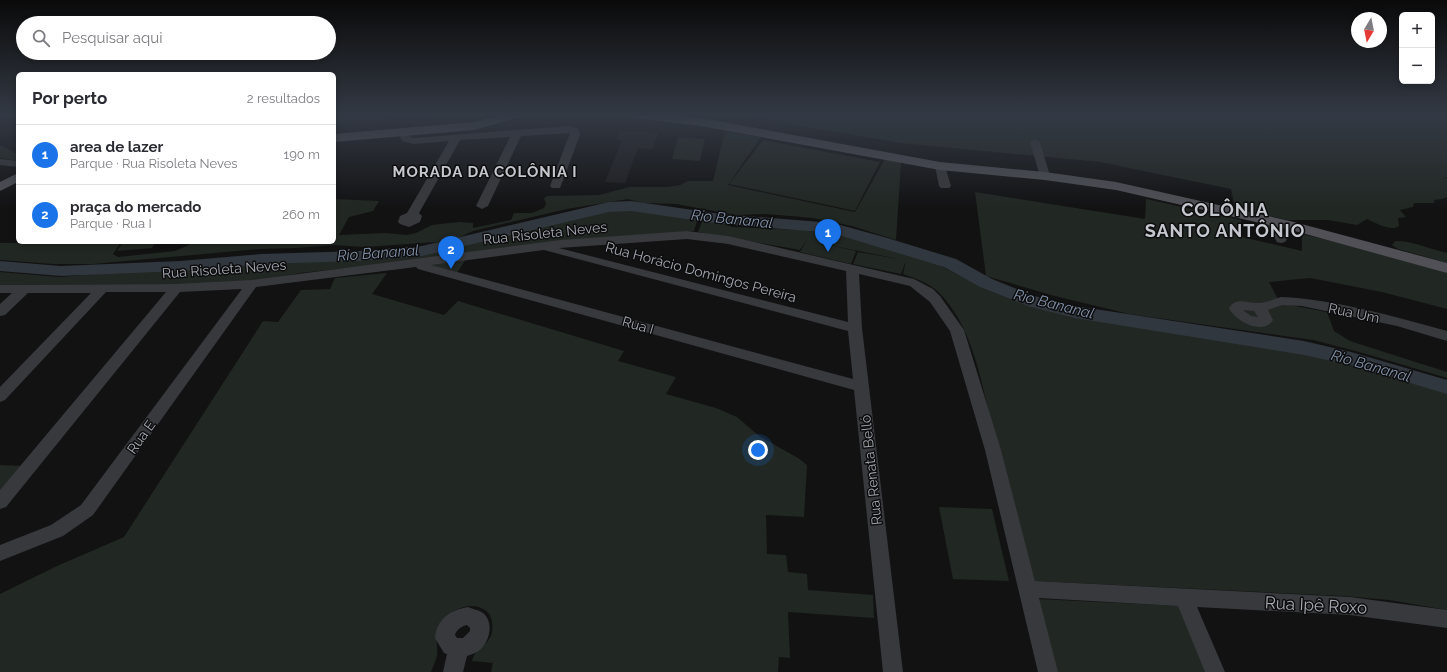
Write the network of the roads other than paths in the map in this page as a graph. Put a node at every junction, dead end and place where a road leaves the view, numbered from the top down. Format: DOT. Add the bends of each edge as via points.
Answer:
graph roads {
  1 [pos="452,145"];
  2 [pos="511,145"];
  3 [pos="571,145"];
  4 [pos="828,145"];
  5 [pos="1036,145"];
  6 [pos="0,162"];
  7 [pos="16,164"];
  8 [pos="940,166"];
  9 [pos="1045,176"];
  10 [pos="16,178"];
  11 [pos="556,186"];
  12 [pos="945,186"];
  13 [pos="0,187"];
  14 [pos="482,206"];
  15 [pos="412,215"];
  16 [pos="1270,220"];
  17 [pos="1281,239"];
  18 [pos="539,246"];
  19 [pos="414,264"];
  20 [pos="1447,268"];
  21 [pos="852,269"];
  22 [pos="252,284"];
  23 [pos="102,288"];
  24 [pos="176,288"];
  25 [pos="0,289"];
  26 [pos="24,289"];
  27 [pos="1261,308"];
  28 [pos="0,312"];
  29 [pos="855,328"];
  30 [pos="1447,336"];
  31 [pos="862,387"];
  32 [pos="0,396"];
  33 [pos="0,502"];
  34 [pos="0,553"];
  35 [pos="1027,589"];
  36 [pos="1184,598"];
  37 [pos="1447,620"];
  38 [pos="459,648"];
  39 [pos="453,672"];
  40 [pos="893,672"];
  41 [pos="1048,672"];
  42 [pos="1215,672"];
  1 -- 15 [label="street"];
  2 -- 14 [label="street"];
  3 -- 11 [label="street"];
  4 -- 8 [label="main road"];
  5 -- 9 [label="street"];
  6 -- 7 [label="street"];
  8 -- 9 [label="main road"];
  8 -- 12 [label="street"];
  9 -- 16 [label="main road" via="1116,186"];
  10 -- 13 [label="main road"];
  16 -- 17 [label="street"];
  16 -- 20 [label="main road"];
  18 -- 19 [label="street, Rua Risoleta Neves"];
  18 -- 21 [label="street, Rua Risoleta Neves" via="696,235"];
  18 -- 29 [label="street, Rua Horácio Domingos Pereira"];
  19 -- 22 [label="street, Rua Risoleta Neves"];
  19 -- 31 [label="street, Rua I"];
  21 -- 29 [label="street, Rua Renata Belló"];
  21 -- 35 [label="street, Rua Risoleta Neves" via="919,285 935,299 954,325 993,450"];
  22 -- 24 [label="street, Rua Risoleta Neves"];
  22 -- 34 [label="street, Rua E" via="87,510 70,525 56,532"];
  23 -- 24 [label="street, Rua Risoleta Neves"];
  23 -- 26 [label="street, Rua Risoleta Neves"];
  23 -- 32 [label="street"];
  24 -- 33 [label="street"];
  25 -- 26 [label="street, Rua Risoleta Neves"];
  26 -- 28 [label="street"];
  27 -- 30 [label="street, Rua Um" via="1281,301 1302,302 1398,322"];
  29 -- 31 [label="street, Rua Renata Belló"];
  31 -- 40 [label="street, Rua Renata Belló"];
  35 -- 36 [label="street, Rua Ipê Roxo"];
  35 -- 41 [label="street, Rua Risoleta Neves"];
  36 -- 37 [label="street, Rua Ipê Roxo" via="1350,606 1427,615"];
  36 -- 42 [label="street"];
  38 -- 39 [label="street"];
}
